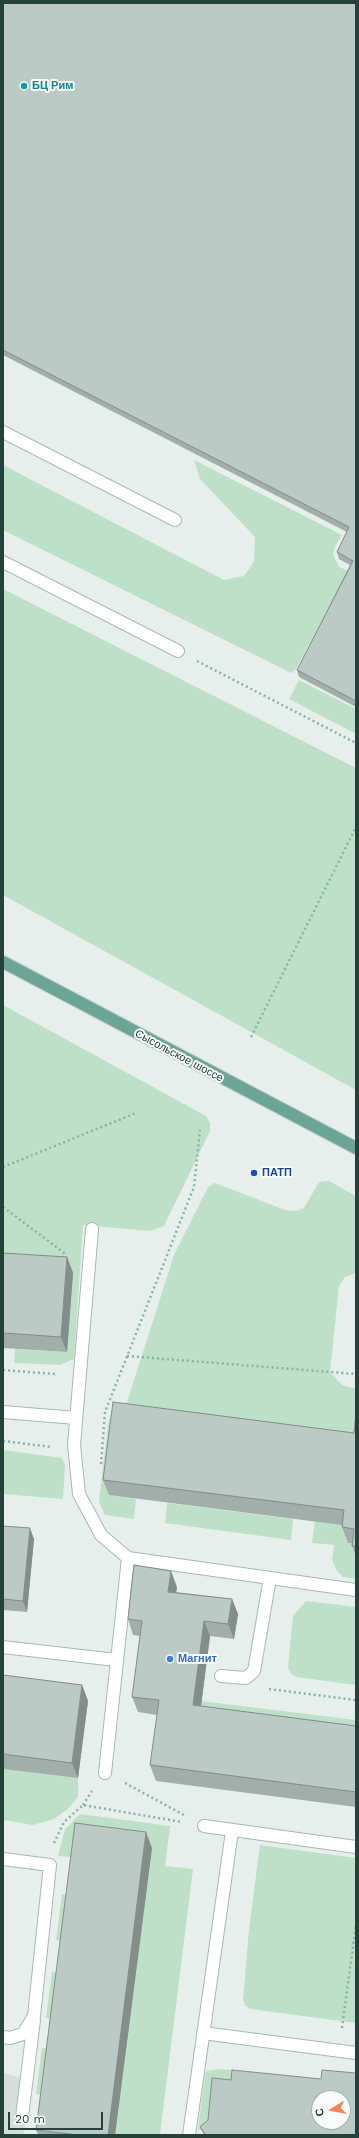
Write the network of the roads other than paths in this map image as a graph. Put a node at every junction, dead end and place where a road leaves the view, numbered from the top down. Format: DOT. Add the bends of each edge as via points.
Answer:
graph roads {
  1 [pos="3,432"];
  2 [pos="175,520"];
  3 [pos="3,562"];
  4 [pos="178,651"];
  5 [pos="3,962"];
  6 [pos="356,1148"];
  7 [pos="92,1229"];
  8 [pos="3,1412"];
  9 [pos="76,1418"];
  10 [pos="128,1558"];
  11 [pos="270,1578"];
  12 [pos="356,1590"];
  13 [pos="3,1647"];
  14 [pos="116,1660"];
  15 [pos="220,1676"];
  16 [pos="105,1773"];
  17 [pos="204,1826"];
  18 [pos="232,1831"];
  19 [pos="356,1847"];
  20 [pos="3,1859"];
  21 [pos="34,2016"];
  22 [pos="203,2033"];
  23 [pos="3,2037"];
  24 [pos="356,2053"];
  25 [pos="22,2117"];
  26 [pos="189,2135"];
  1 -- 2 [label="street"];
  3 -- 4 [label="street"];
  5 -- 6 [label="main road, Сысольское шоссе"];
  7 -- 9 [label="street"];
  8 -- 9 [label="street"];
  9 -- 10 [label="street" via="74,1449 78,1494 100,1535"];
  10 -- 11 [label="street"];
  10 -- 14 [label="street"];
  11 -- 12 [label="street"];
  11 -- 15 [label="street" via="254,1671 246,1678"];
  13 -- 14 [label="street"];
  14 -- 16 [label="street"];
  17 -- 18 [label="street"];
  18 -- 19 [label="street"];
  18 -- 22 [label="street"];
  20 -- 21 [label="street" via="50,1865"];
  21 -- 23 [label="street" via="23,2034 10,2038"];
  21 -- 25 [label="street"];
  22 -- 24 [label="street"];
  22 -- 26 [label="street"];
}
